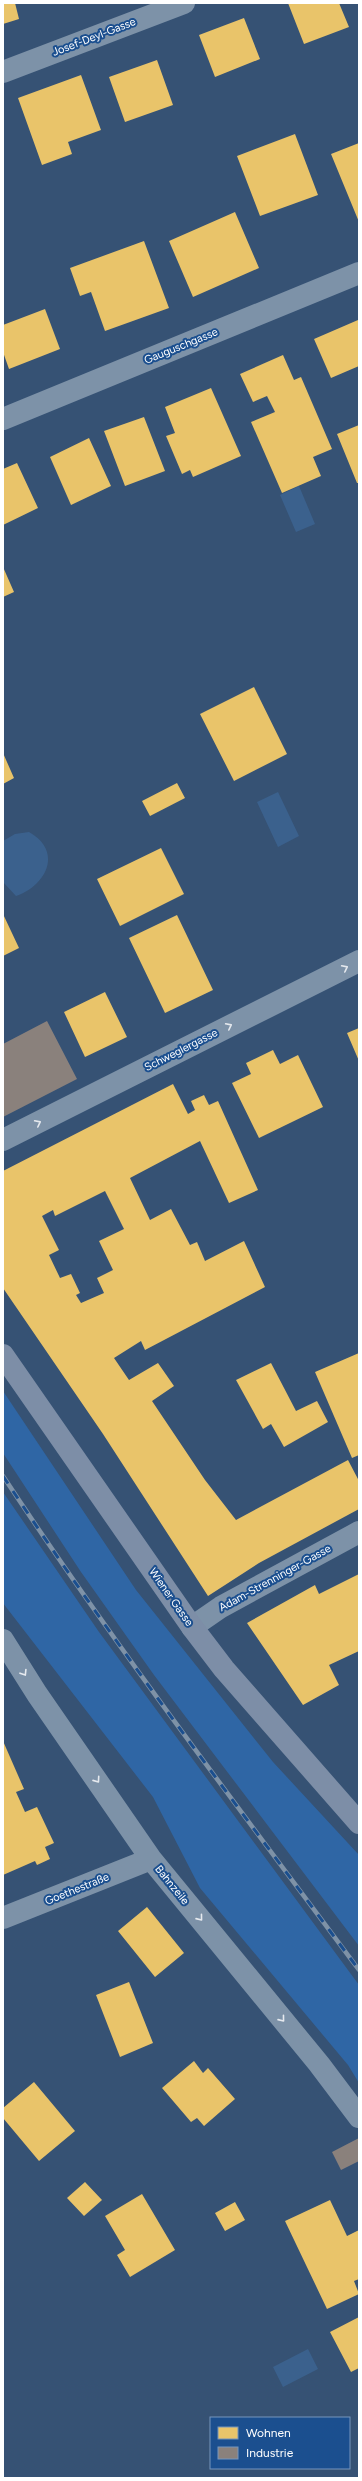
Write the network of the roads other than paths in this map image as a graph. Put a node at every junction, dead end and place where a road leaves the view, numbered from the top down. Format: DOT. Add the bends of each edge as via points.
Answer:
graph roads {
  1 [pos="184,3"];
  2 [pos="3,72"];
  3 [pos="359,273"];
  4 [pos="3,419"];
  5 [pos="359,961"];
  6 [pos="3,1140"];
  7 [pos="3,1355"];
  8 [pos="359,1532"];
  9 [pos="192,1626"];
  10 [pos="3,1640"];
  11 [pos="359,1823"];
  12 [pos="151,1859"];
  13 [pos="3,1918"];
  14 [pos="359,2117"];
  1 -- 2 [label="street, Josef-Deyl-Gasse"];
  3 -- 4 [label="street, Gauguschgasse"];
  6 -- 5 [label="street, Schweglergasse, one-way"];
  7 -- 9 [label="main road, Wiener Gasse"];
  8 -- 9 [label="street, Adam-Strenninger-Gasse" via="221,1607"];
  9 -- 11 [label="main road, Wiener Gasse" via="230,1675"];
  10 -- 12 [label="street, Bahnzeile, one-way" via="37,1694"];
  12 -- 13 [label="street, Goethestraße"];
  12 -- 14 [label="street, Bahnzeile, one-way" via="319,2064"];
}
